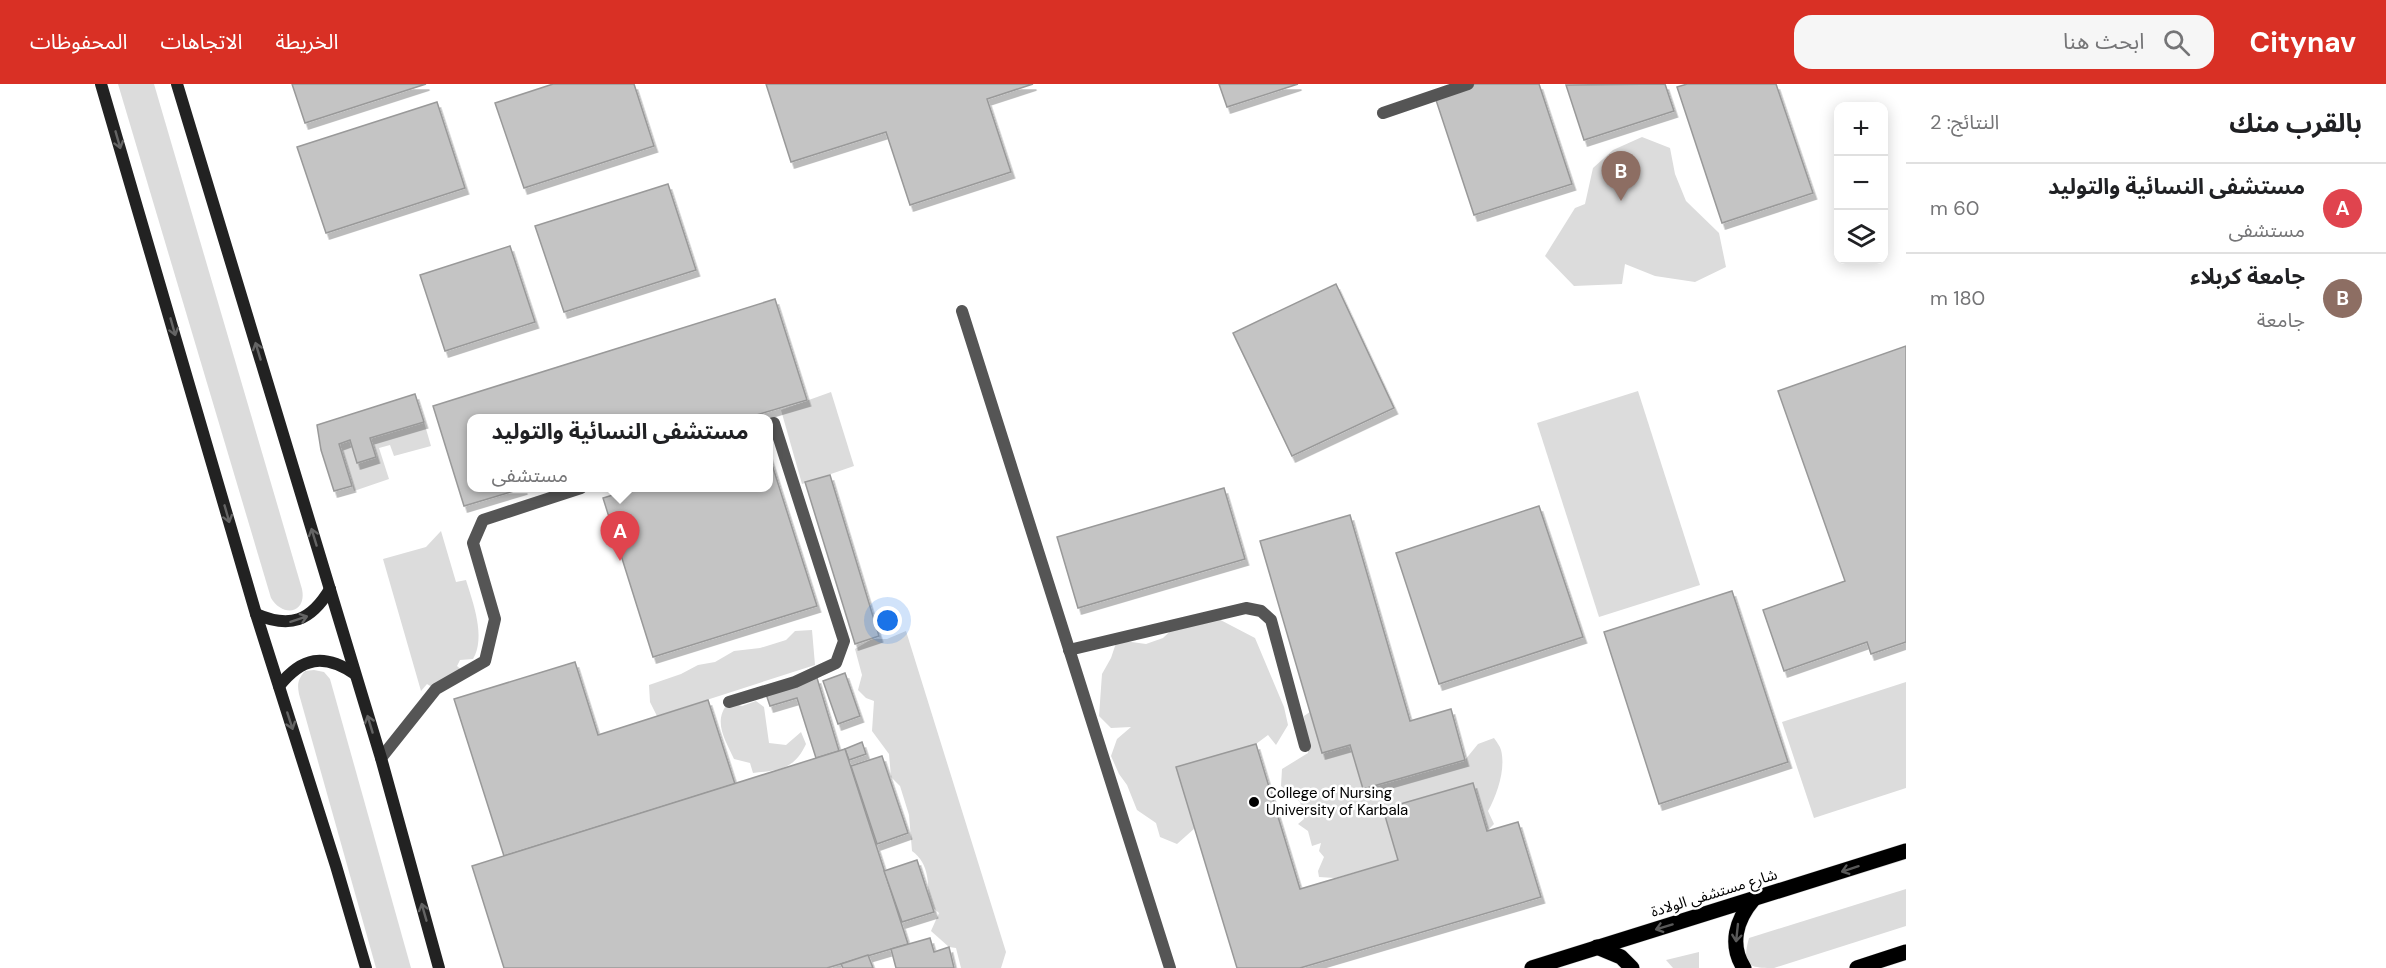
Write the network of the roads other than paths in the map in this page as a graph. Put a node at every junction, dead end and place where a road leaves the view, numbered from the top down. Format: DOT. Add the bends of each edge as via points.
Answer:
graph roads {
  1 [pos="101,84"];
  2 [pos="177,84"];
  3 [pos="1468,84"];
  4 [pos="1383,112"];
  5 [pos="962,311"];
  6 [pos="773,423"];
  7 [pos="569,492"];
  8 [pos="330,590"];
  9 [pos="256,614"];
  10 [pos="1069,650"];
  11 [pos="355,674"];
  12 [pos="279,686"];
  13 [pos="729,702"];
  14 [pos="1305,746"];
  15 [pos="381,758"];
  16 [pos="1906,851"];
  17 [pos="1753,900"];
  18 [pos="1598,947"];
  19 [pos="1906,952"];
  20 [pos="366,968"];
  21 [pos="440,968"];
  22 [pos="1170,968"];
  23 [pos="1532,968"];
  24 [pos="1632,968"];
  25 [pos="1744,968"];
  26 [pos="1857,968"];
  1 -- 9 [label="main road, one-way"];
  8 -- 2 [label="main road, one-way"];
  3 -- 4 [label="lane"];
  5 -- 10 [label="lane"];
  6 -- 13 [label="lane" via="844,641 836,663 795,682"];
  7 -- 15 [label="lane" via="483,520 473,543 495,619 485,661 436,689"];
  9 -- 8 [label="main road, one-way" via="273,621 291,622 321,605"];
  8 -- 11 [label="main road"];
  9 -- 12 [label="main road"];
  10 -- 14 [label="lane" via="1246,609 1261,611 1270,620"];
  10 -- 22 [label="lane"];
  11 -- 12 [label="main road" via="340,664 322,660 304,663"];
  15 -- 11 [label="main road, one-way"];
  12 -- 20 [label="main road, one-way"];
  21 -- 15 [label="main road, one-way"];
  16 -- 17 [label="main road, شارع مستشفى الولادة, one-way"];
  17 -- 18 [label="main road, شارع مستشفى الولادة, one-way"];
  17 -- 25 [label="main road, one-way" via="1741,916 1736,936"];
  18 -- 23 [label="main road, شارع مستشفى الولادة"];
  18 -- 24 [label="main road" via="1621,957"];
  19 -- 26 [label="main road"];
}
